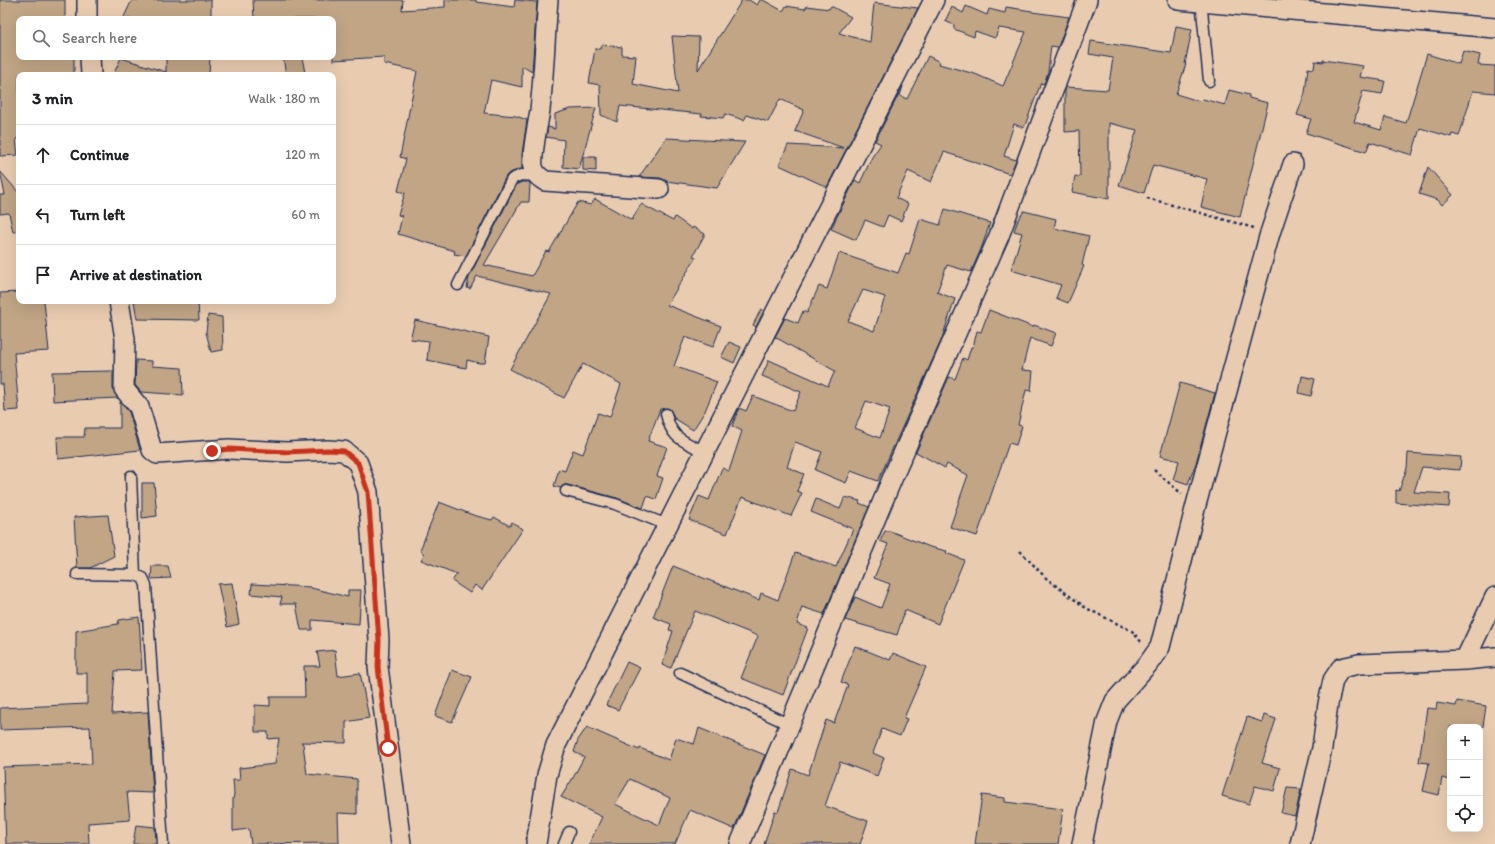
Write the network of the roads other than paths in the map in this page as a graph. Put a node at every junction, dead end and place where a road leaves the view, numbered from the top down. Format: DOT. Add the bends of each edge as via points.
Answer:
graph roads {
  1 [pos="87,0"];
  2 [pos="548,0"];
  3 [pos="934,0"];
  4 [pos="1088,0"];
  5 [pos="1178,0"];
  6 [pos="1200,1"];
  7 [pos="87,16"];
  8 [pos="1495,28"];
  9 [pos="90,60"];
  10 [pos="91,72"];
  11 [pos="1209,81"];
  12 [pos="1293,164"];
  13 [pos="538,176"];
  14 [pos="659,189"];
  15 [pos="458,285"];
  16 [pos="119,304"];
  17 [pos="666,414"];
  18 [pos="704,452"];
  19 [pos="131,476"];
  20 [pos="566,491"];
  21 [pos="667,525"];
  22 [pos="77,574"];
  23 [pos="134,575"];
  24 [pos="1495,597"];
  25 [pos="1495,657"];
  26 [pos="1465,660"];
  27 [pos="680,673"];
  28 [pos="790,725"];
  29 [pos="569,832"];
  30 [pos="163,844"];
  31 [pos="401,844"];
  32 [pos="536,844"];
  33 [pos="564,844"];
  34 [pos="740,844"];
  35 [pos="1082,844"];
  36 [pos="1300,844"];
  1 -- 7 [label="street"];
  2 -- 13 [label="street" via="533,166"];
  3 -- 18 [label="street"];
  4 -- 28 [label="street" via="999,236 895,472"];
  5 -- 6 [label="street"];
  6 -- 8 [label="street"];
  6 -- 11 [label="lane"];
  9 -- 10 [label="street"];
  12 -- 35 [label="street" via="1270,233 1160,647 1115,701 1107,721"];
  13 -- 14 [label="street" via="545,181"];
  13 -- 15 [label="lane" via="521,175 512,179"];
  16 -- 31 [label="street" via="125,339 124,389 139,407 152,450 157,454 229,449 287,452 328,450 344,451 358,463 368,492 379,640 378,667"];
  17 -- 18 [label="lane" via="676,436"];
  18 -- 21 [label="street"];
  19 -- 23 [label="lane"];
  20 -- 21 [label="lane" via="615,504"];
  21 -- 32 [label="street" via="556,745 547,775"];
  22 -- 23 [label="lane"];
  23 -- 30 [label="lane" via="143,578 146,585"];
  24 -- 26 [label="street"];
  25 -- 26 [label="street"];
  26 -- 36 [label="street" via="1359,664 1341,668 1333,680 1322,748"];
  27 -- 28 [label="lane"];
  28 -- 34 [label="street"];
  29 -- 33 [label="lane"];
}
